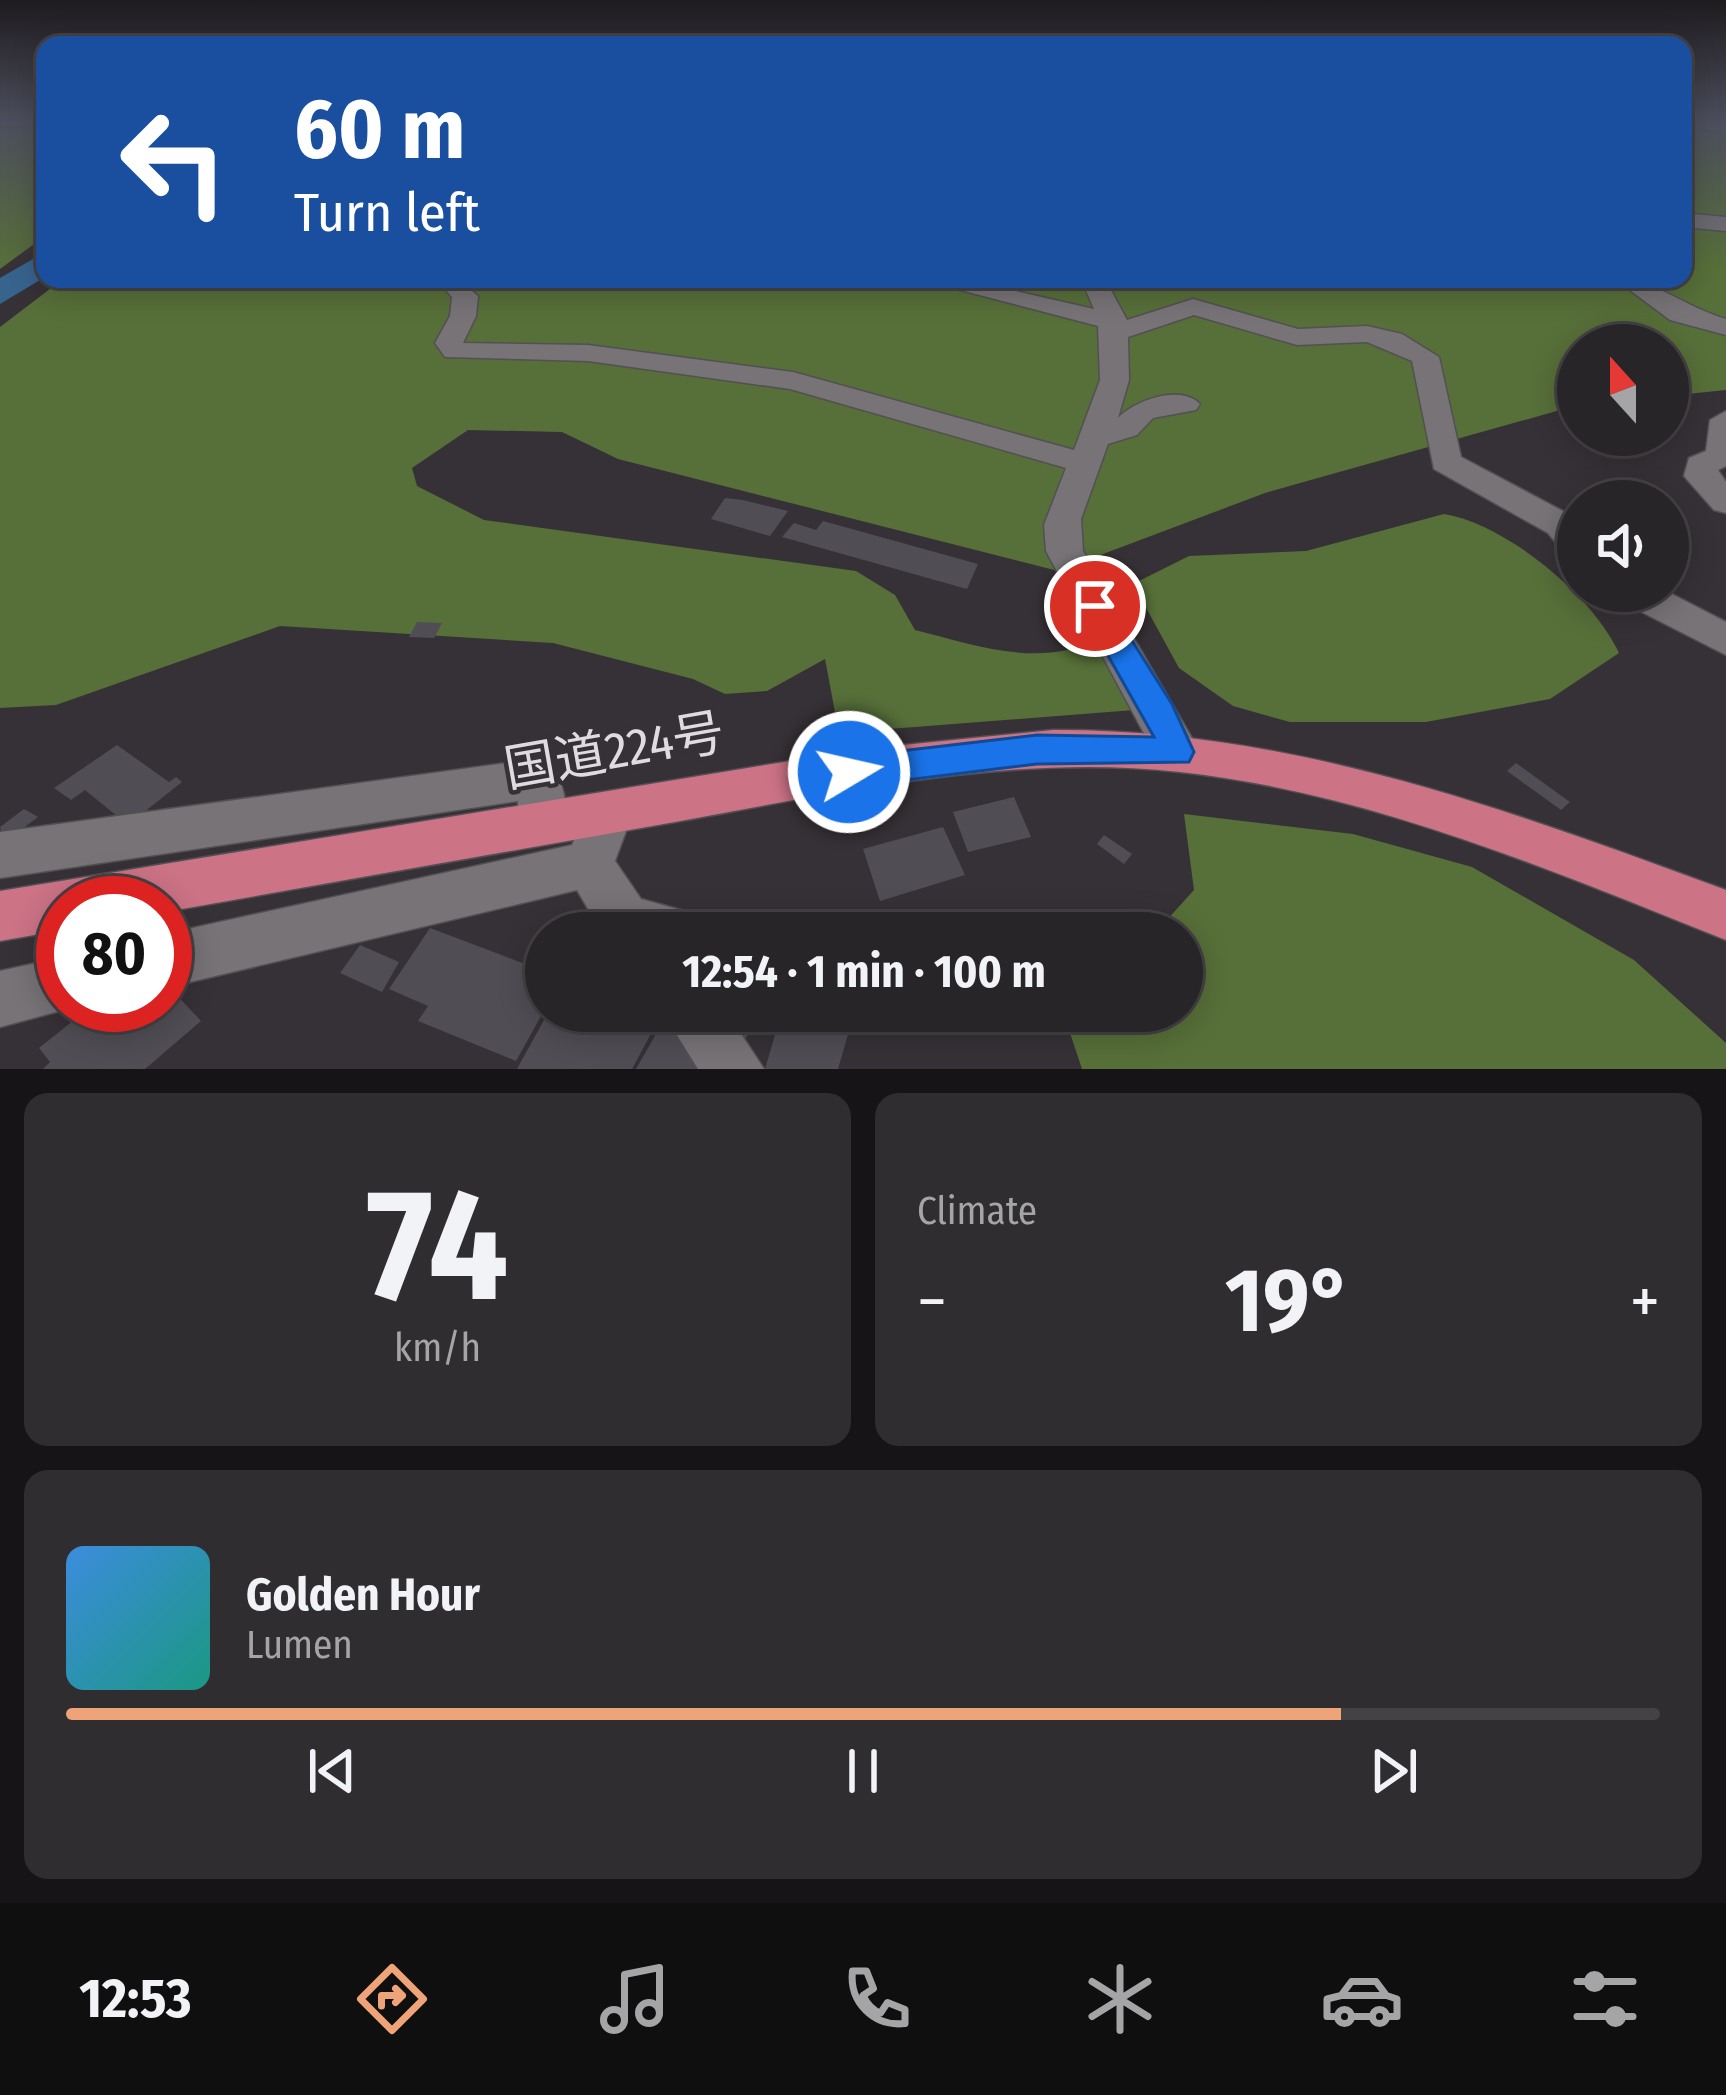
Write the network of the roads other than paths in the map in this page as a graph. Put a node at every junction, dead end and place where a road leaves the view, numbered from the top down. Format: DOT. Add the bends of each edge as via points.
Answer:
graph roads {
  1 [pos="1692,221"];
  2 [pos="1726,224"];
  3 [pos="457,288"];
  4 [pos="965,288"];
  5 [pos="1097,288"];
  6 [pos="1640,288"];
  7 [pos="1116,327"];
  8 [pos="1726,327"];
  9 [pos="1185,404"];
  10 [pos="1726,420"];
  11 [pos="1089,451"];
  12 [pos="1726,502"];
  13 [pos="1557,523"];
  14 [pos="1673,612"];
  15 [pos="1726,640"];
  16 [pos="1177,752"];
  17 [pos="609,812"];
  18 [pos="541,824"];
  19 [pos="0,855"];
  20 [pos="589,864"];
  21 [pos="192,883"];
  22 [pos="36,910"];
  23 [pos="618,912"];
  24 [pos="1726,915"];
  25 [pos="0,916"];
  26 [pos="192,956"];
  27 [pos="36,991"];
  28 [pos="0,999"];
  29 [pos="706,1032"];
  30 [pos="734,1069"];
  1 -- 2 [label="street"];
  3 -- 11 [label="street" via="465,296 449,343 455,352 588,353 793,381"];
  4 -- 7 [label="street"];
  5 -- 7 [label="street"];
  6 -- 8 [label="street" via="1679,314"];
  7 -- 11 [label="street" via="1119,363"];
  7 -- 13 [label="street" via="1192,307 1297,337 1367,334 1409,347 1425,358 1435,386 1446,462"];
  9 -- 11 [label="street" via="1143,410"];
  10 -- 12 [label="street" via="1724,455 1701,465 1701,476"];
  11 -- 16 [label="street" via="1060,536"];
  14 -- 15 [label="street"];
  16 -- 17 [label="highway, 国道224号" via="1013,752"];
  16 -- 24 [label="highway, 国道224号" via="1352,785"];
  17 -- 18 [label="highway, 国道224号"];
  17 -- 20 [label="street"];
  18 -- 19 [label="street" via="536,778"];
  18 -- 21 [label="highway, 国道224号"];
  20 -- 23 [label="street"];
  20 -- 26 [label="street"];
  22 -- 25 [label="highway"];
  27 -- 28 [label="street"];
  29 -- 30 [label="street"];
}
